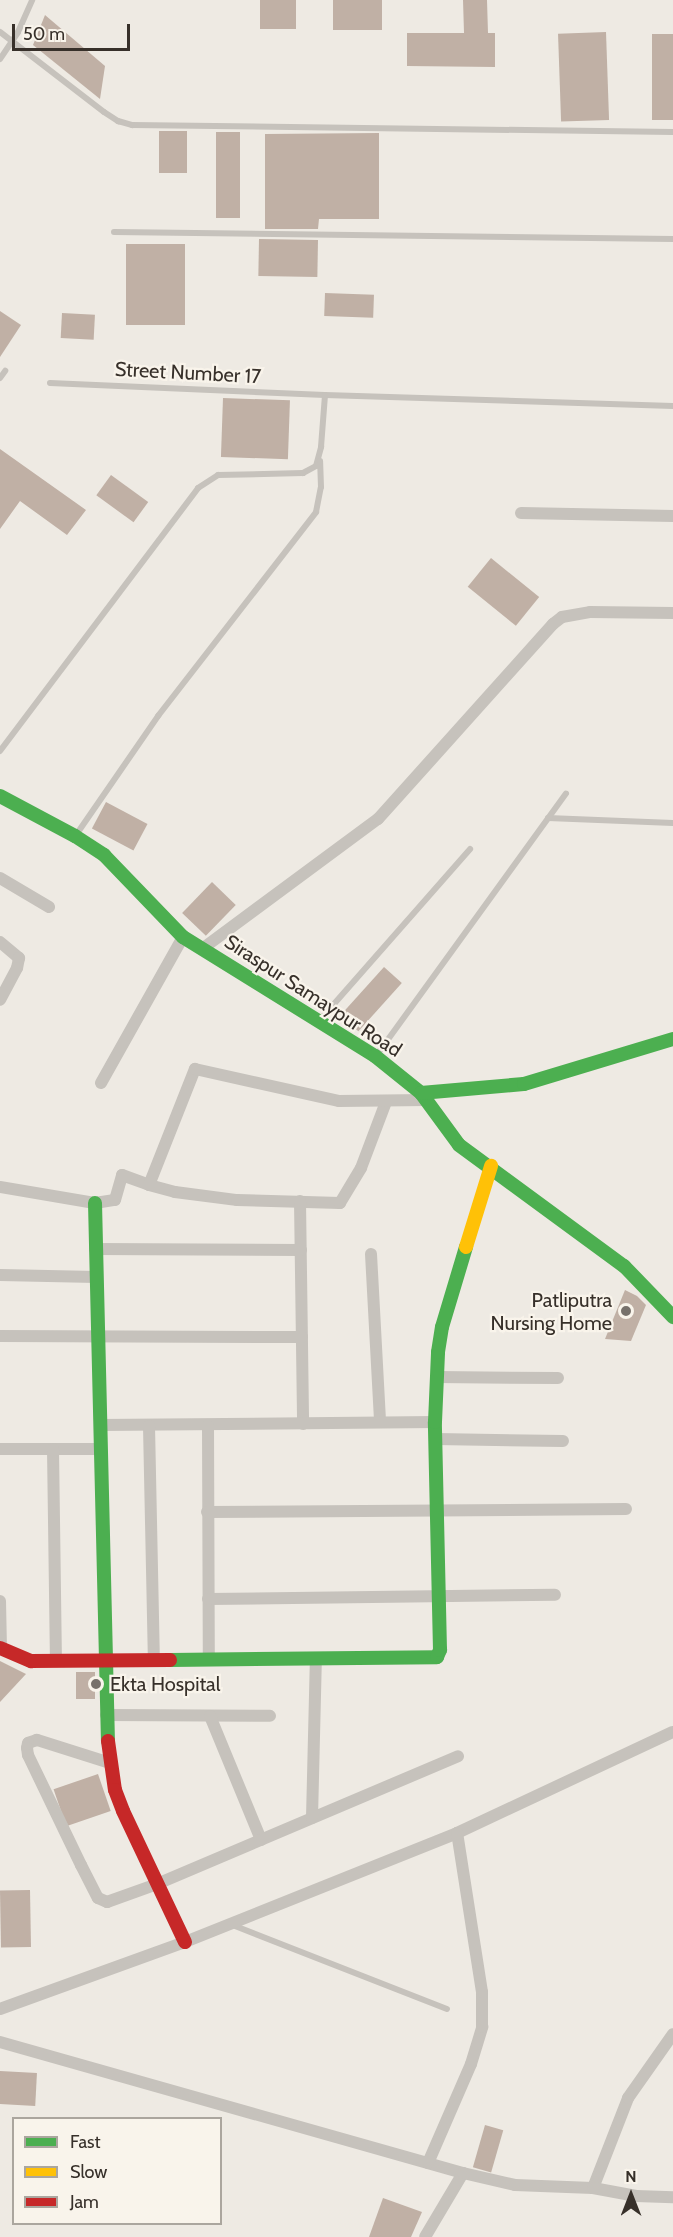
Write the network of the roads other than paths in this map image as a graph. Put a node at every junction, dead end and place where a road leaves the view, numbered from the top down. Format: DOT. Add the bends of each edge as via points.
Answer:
graph roads {
  1 [pos="32,0"];
  2 [pos="0,32"];
  3 [pos="12,42"];
  4 [pos="0,59"];
  5 [pos="673,132"];
  6 [pos="114,232"];
  7 [pos="673,239"];
  8 [pos="5,371"];
  9 [pos="0,378"];
  10 [pos="50,383"];
  11 [pos="325,395"];
  12 [pos="673,406"];
  13 [pos="319,457"];
  14 [pos="521,513"];
  15 [pos="673,516"];
  16 [pos="673,613"];
  17 [pos="0,751"];
  18 [pos="566,794"];
  19 [pos="0,796"];
  20 [pos="548,818"];
  21 [pos="673,823"];
  22 [pos="75,836"];
  23 [pos="470,849"];
  24 [pos="0,878"];
  25 [pos="49,907"];
  26 [pos="183,937"];
  27 [pos="0,942"];
  28 [pos="202,949"];
  29 [pos="0,1000"];
  30 [pos="319,1021"];
  31 [pos="673,1039"];
  32 [pos="375,1056"];
  33 [pos="101,1083"];
  34 [pos="424,1096"];
  35 [pos="386,1102"];
  36 [pos="491,1166"];
  37 [pos="149,1185"];
  38 [pos="0,1187"];
  39 [pos="300,1202"];
  40 [pos="95,1203"];
  41 [pos="95,1249"];
  42 [pos="301,1250"];
  43 [pos="371,1254"];
  44 [pos="0,1275"];
  45 [pos="96,1276"];
  46 [pos="673,1317"];
  47 [pos="0,1336"];
  48 [pos="98,1337"];
  49 [pos="302,1337"];
  50 [pos="436,1377"];
  51 [pos="558,1378"];
  52 [pos="380,1422"];
  53 [pos="435,1422"];
  54 [pos="303,1424"];
  55 [pos="100,1425"];
  56 [pos="149,1426"];
  57 [pos="208,1426"];
  58 [pos="435,1439"];
  59 [pos="563,1441"];
  60 [pos="0,1449"];
  61 [pos="53,1449"];
  62 [pos="101,1449"];
  63 [pos="438,1509"];
  64 [pos="626,1509"];
  65 [pos="207,1512"];
  66 [pos="555,1595"];
  67 [pos="439,1596"];
  68 [pos="208,1599"];
  69 [pos="0,1601"];
  70 [pos="0,1648"];
  71 [pos="209,1659"];
  72 [pos="316,1659"];
  73 [pos="56,1661"];
  74 [pos="154,1661"];
  75 [pos="106,1662"];
  76 [pos="106,1715"];
  77 [pos="210,1716"];
  78 [pos="270,1716"];
  79 [pos="673,1732"];
  80 [pos="458,1756"];
  81 [pos="110,1763"];
  82 [pos="312,1818"];
  83 [pos="457,1833"];
  84 [pos="261,1839"];
  85 [pos="157,1884"];
  86 [pos="230,1924"];
  87 [pos="184,1942"];
  88 [pos="0,2009"];
  89 [pos="447,2009"];
  90 [pos="673,2034"];
  91 [pos="0,2042"];
  92 [pos="428,2163"];
  93 [pos="463,2173"];
  94 [pos="593,2188"];
  95 [pos="673,2197"];
  96 [pos="425,2237"];
  1 -- 3 [label="lane"];
  2 -- 3 [label="lane"];
  3 -- 4 [label="lane"];
  3 -- 5 [label="lane" via="104,112 132,125"];
  6 -- 7 [label="lane"];
  8 -- 9 [label="lane"];
  10 -- 11 [label="lane, Street Number 17"];
  11 -- 12 [label="lane, Street Number 17"];
  11 -- 13 [label="lane"];
  13 -- 17 [label="lane" via="316,466 303,473 218,475 198,488"];
  13 -- 22 [label="lane" via="321,487 316,512 158,716"];
  14 -- 15 [label="street"];
  16 -- 28 [label="street" via="590,612 562,617 378,819"];
  18 -- 20 [label="lane"];
  19 -- 22 [label="street, Siraspur Samaypur Road"];
  20 -- 21 [label="lane"];
  20 -- 32 [label="lane"];
  22 -- 26 [label="street, Siraspur Samaypur Road" via="122,871"];
  23 -- 30 [label="lane"];
  24 -- 25 [label="street"];
  26 -- 28 [label="street, Siraspur Samaypur Road"];
  26 -- 33 [label="street"];
  27 -- 29 [label="street" via="18,958 17,968"];
  28 -- 30 [label="street, Siraspur Samaypur Road"];
  30 -- 32 [label="street, Siraspur Samaypur Road"];
  31 -- 34 [label="street" via="524,1084"];
  32 -- 34 [label="street, Siraspur Samaypur Road"];
  34 -- 35 [label="street"];
  34 -- 36 [label="street, Siraspur Samaypur Road" via="459,1145"];
  35 -- 37 [label="street" via="339,1101 195,1069"];
  35 -- 39 [label="street" via="361,1168 340,1203"];
  36 -- 46 [label="street, Siraspur Samaypur Road" via="624,1266"];
  36 -- 50 [label="street" via="442,1327"];
  37 -- 39 [label="street" via="237,1200"];
  37 -- 40 [label="street" via="122,1174 115,1200"];
  38 -- 40 [label="street"];
  39 -- 42 [label="street"];
  40 -- 41 [label="street"];
  41 -- 42 [label="street"];
  41 -- 45 [label="street"];
  42 -- 49 [label="street"];
  43 -- 52 [label="street"];
  44 -- 45 [label="street"];
  45 -- 48 [label="street"];
  47 -- 48 [label="street"];
  48 -- 49 [label="street"];
  48 -- 55 [label="street"];
  49 -- 54 [label="street"];
  50 -- 51 [label="street"];
  50 -- 53 [label="street"];
  52 -- 53 [label="street"];
  52 -- 54 [label="street"];
  53 -- 58 [label="street"];
  54 -- 57 [label="street"];
  55 -- 56 [label="street"];
  55 -- 62 [label="street"];
  56 -- 57 [label="street"];
  56 -- 74 [label="street"];
  57 -- 65 [label="street"];
  58 -- 59 [label="street"];
  58 -- 63 [label="street"];
  60 -- 61 [label="street"];
  61 -- 62 [label="street"];
  61 -- 73 [label="street"];
  62 -- 75 [label="street"];
  63 -- 64 [label="street"];
  63 -- 65 [label="street"];
  63 -- 67 [label="street"];
  65 -- 68 [label="street"];
  66 -- 67 [label="street"];
  67 -- 68 [label="street"];
  67 -- 72 [label="street" via="437,1657"];
  68 -- 71 [label="street"];
  69 -- 70 [label="street"];
  70 -- 73 [label="street" via="21,1659"];
  71 -- 72 [label="street"];
  71 -- 74 [label="street"];
  72 -- 82 [label="street"];
  73 -- 75 [label="street"];
  74 -- 75 [label="street"];
  75 -- 76 [label="street"];
  76 -- 77 [label="street"];
  76 -- 81 [label="street"];
  77 -- 78 [label="street"];
  77 -- 84 [label="street"];
  79 -- 83 [label="street"];
  80 -- 82 [label="street"];
  81 -- 85 [label="street" via="123,1811"];
  81 -- 85 [label="street" via="37,1740 27,1748 98,1898 113,1901"];
  82 -- 84 [label="street"];
  83 -- 86 [label="street"];
  83 -- 92 [label="street" via="481,1981 482,2027 471,2064"];
  84 -- 85 [label="street"];
  85 -- 87 [label="street"];
  86 -- 87 [label="street"];
  86 -- 89 [label="lane"];
  87 -- 88 [label="street"];
  90 -- 94 [label="street" via="628,2098"];
  91 -- 92 [label="street"];
  92 -- 93 [label="street"];
  93 -- 94 [label="street" via="515,2185"];
  93 -- 96 [label="street"];
  94 -- 95 [label="street" via="636,2196"];
}
